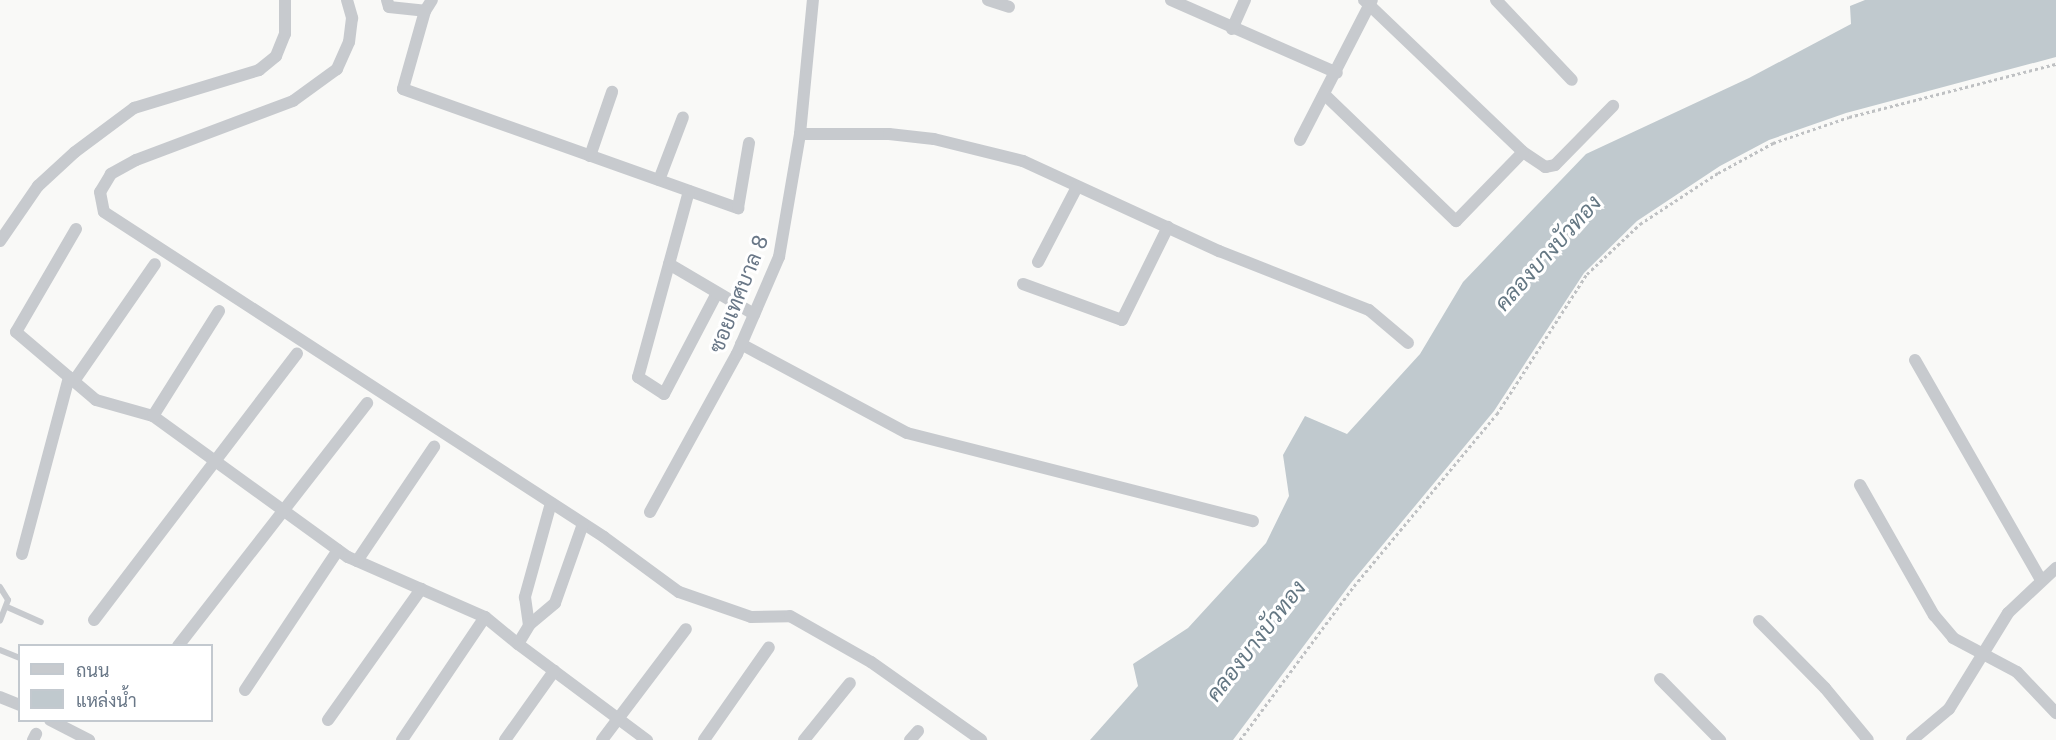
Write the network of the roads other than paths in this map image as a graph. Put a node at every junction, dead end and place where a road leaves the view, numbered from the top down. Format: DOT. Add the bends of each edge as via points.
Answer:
graph roads {
  1 [pos="285,0"];
  2 [pos="347,0"];
  3 [pos="387,0"];
  4 [pos="813,0"];
  5 [pos="988,0"];
  6 [pos="1171,0"];
  7 [pos="1245,0"];
  8 [pos="1496,0"];
  9 [pos="1368,1"];
  10 [pos="429,5"];
  11 [pos="1009,7"];
  12 [pos="1232,29"];
  13 [pos="1337,73"];
  14 [pos="1572,80"];
  15 [pos="612,92"];
  16 [pos="1325,95"];
  17 [pos="1613,106"];
  18 [pos="683,117"];
  19 [pos="800,134"];
  20 [pos="1300,140"];
  21 [pos="749,144"];
  22 [pos="1523,152"];
  23 [pos="590,156"];
  24 [pos="659,180"];
  25 [pos="1077,187"];
  26 [pos="689,191"];
  27 [pos="1168,227"];
  28 [pos="76,229"];
  29 [pos="0,241"];
  30 [pos="1038,262"];
  31 [pos="155,264"];
  32 [pos="669,264"];
  33 [pos="1023,284"];
  34 [pos="717,293"];
  35 [pos="219,311"];
  36 [pos="754,314"];
  37 [pos="1408,343"];
  38 [pos="741,344"];
  39 [pos="297,354"];
  40 [pos="1916,360"];
  41 [pos="72,379"];
  42 [pos="367,403"];
  43 [pos="153,416"];
  44 [pos="434,447"];
  45 [pos="214,461"];
  46 [pos="1860,485"];
  47 [pos="551,503"];
  48 [pos="281,509"];
  49 [pos="650,512"];
  50 [pos="1253,521"];
  51 [pos="583,524"];
  52 [pos="338,550"];
  53 [pos="22,554"];
  54 [pos="357,561"];
  55 [pos="2056,568"];
  56 [pos="2041,580"];
  57 [pos="0,587"];
  58 [pos="421,589"];
  59 [pos="7,607"];
  60 [pos="485,617"];
  61 [pos="94,620"];
  62 [pos="0,621"];
  63 [pos="1759,621"];
  64 [pos="41,622"];
  65 [pos="530,624"];
  66 [pos="686,629"];
  67 [pos="179,644"];
  68 [pos="518,644"];
  69 [pos="770,647"];
  70 [pos="0,650"];
  71 [pos="1981,651"];
  72 [pos="18,656"];
  73 [pos="555,671"];
  74 [pos="1660,679"];
  75 [pos="850,683"];
  76 [pos="245,690"];
  77 [pos="0,698"];
  78 [pos="18,704"];
  79 [pos="2056,713"];
  80 [pos="618,718"];
  81 [pos="328,720"];
  82 [pos="54,722"];
  83 [pos="1920,738"];
  84 [pos="89,740"];
  85 [pos="402,740"];
  86 [pos="505,740"];
  87 [pos="602,740"];
  88 [pos="646,740"];
  89 [pos="704,740"];
  90 [pos="804,740"];
  91 [pos="981,740"];
  92 [pos="1720,740"];
  93 [pos="1868,740"];
  1 -- 29 [label="street" via="285,34 276,56 259,70 134,108 75,152 38,186"];
  2 -- 47 [label="street" via="352,18 349,42 337,69 293,101 136,160 111,174 100,192 104,212"];
  3 -- 10 [label="street" via="389,7"];
  4 -- 19 [label="street, ซอยเทศบาล 8"];
  5 -- 11 [label="street"];
  6 -- 12 [label="street"];
  7 -- 12 [label="street"];
  8 -- 14 [label="street"];
  9 -- 13 [label="street"];
  9 -- 22 [label="street"];
  10 -- 23 [label="street" via="403,89"];
  12 -- 13 [label="street"];
  13 -- 16 [label="street"];
  15 -- 23 [label="street"];
  16 -- 20 [label="street"];
  16 -- 22 [label="street" via="1456,222"];
  17 -- 22 [label="street" via="1555,165 1545,167"];
  18 -- 24 [label="street"];
  19 -- 25 [label="street" via="889,134 988,149"];
  19 -- 36 [label="street, ซอยเทศบาล 8" via="779,257"];
  21 -- 26 [label="street" via="738,208"];
  23 -- 24 [label="street"];
  24 -- 26 [label="street"];
  25 -- 27 [label="street"];
  25 -- 30 [label="street"];
  26 -- 32 [label="street"];
  27 -- 33 [label="street" via="1122,320"];
  27 -- 37 [label="street" via="1369,310"];
  28 -- 41 [label="street" via="16,332"];
  31 -- 41 [label="street"];
  32 -- 34 [label="street"];
  32 -- 34 [label="street" via="638,377 664,394"];
  34 -- 36 [label="street"];
  35 -- 43 [label="street"];
  36 -- 38 [label="street, ซอยเทศบาล 8"];
  38 -- 49 [label="street, ซอยเทศบาล 8"];
  38 -- 50 [label="street" via="907,433"];
  39 -- 45 [label="street"];
  40 -- 56 [label="street"];
  41 -- 43 [label="street" via="96,400"];
  41 -- 53 [label="street"];
  42 -- 48 [label="street"];
  43 -- 45 [label="street"];
  44 -- 54 [label="street"];
  45 -- 48 [label="street"];
  45 -- 61 [label="street"];
  46 -- 71 [label="street" via="1934,615 1953,638"];
  47 -- 51 [label="street"];
  47 -- 65 [label="street" via="525,597"];
  48 -- 52 [label="street"];
  48 -- 67 [label="street"];
  51 -- 65 [label="street" via="555,603"];
  51 -- 91 [label="street" via="679,592 751,617 790,616 871,662"];
  52 -- 54 [label="street"];
  52 -- 76 [label="street"];
  54 -- 58 [label="street"];
  55 -- 56 [label="street"];
  56 -- 71 [label="street" via="2008,613"];
  57 -- 59 [label="lane" via="7,593"];
  58 -- 60 [label="street"];
  58 -- 81 [label="street"];
  59 -- 62 [label="lane"];
  59 -- 64 [label="lane"];
  60 -- 68 [label="street"];
  60 -- 85 [label="street"];
  63 -- 93 [label="street" via="1825,688"];
  65 -- 68 [label="street"];
  66 -- 80 [label="street"];
  68 -- 73 [label="street"];
  69 -- 89 [label="street"];
  70 -- 72 [label="lane"];
  71 -- 79 [label="street" via="2017,672"];
  71 -- 83 [label="street" via="1967,683 1949,709"];
  73 -- 80 [label="street"];
  73 -- 86 [label="street"];
  74 -- 92 [label="street"];
  75 -- 90 [label="street"];
  77 -- 78 [label="street"];
  80 -- 87 [label="street"];
  80 -- 88 [label="street"];
  82 -- 84 [label="street"];
}
